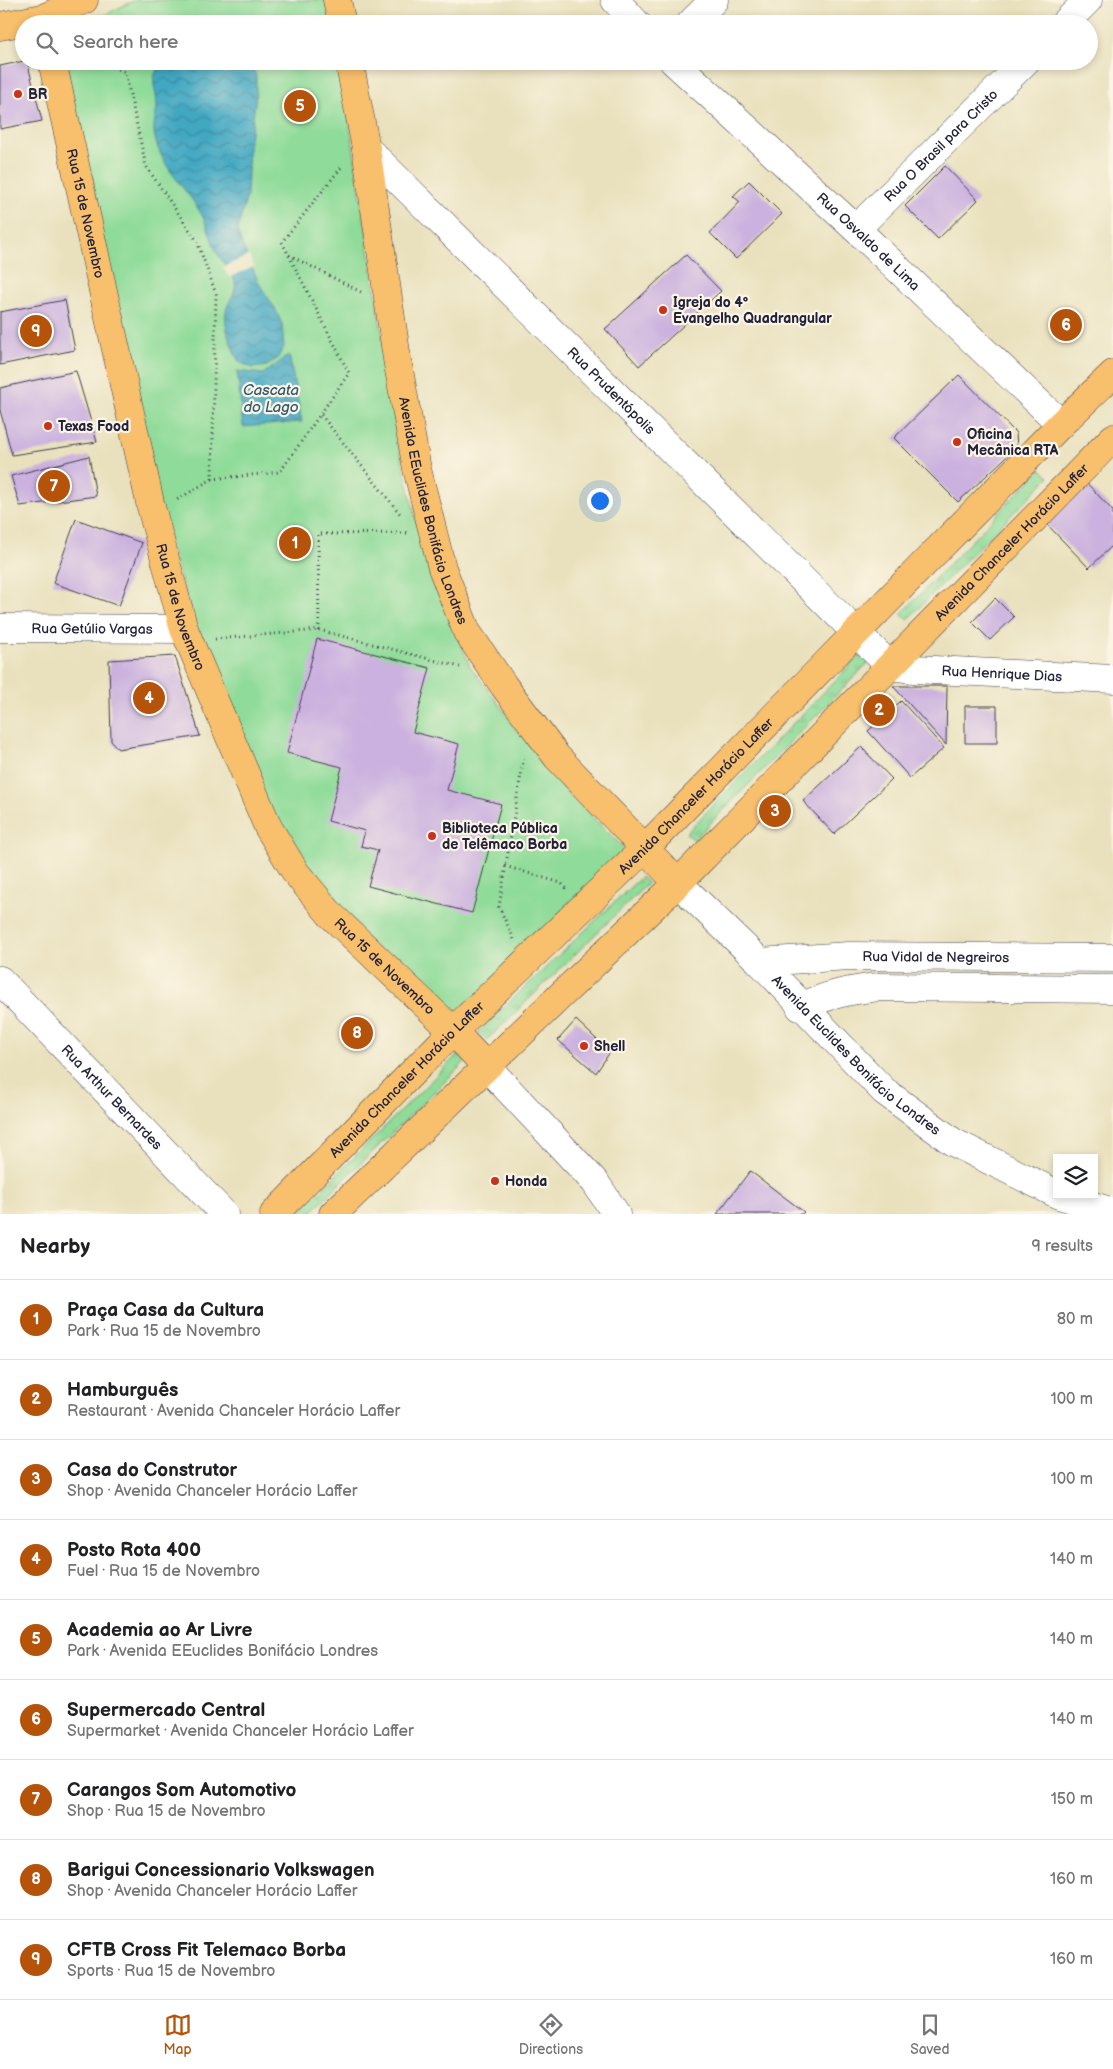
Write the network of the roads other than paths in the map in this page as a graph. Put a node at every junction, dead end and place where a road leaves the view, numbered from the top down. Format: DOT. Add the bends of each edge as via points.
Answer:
graph roads {
  1 [pos="84,0"];
  2 [pos="337,0"];
  3 [pos="615,0"];
  4 [pos="714,0"];
  5 [pos="1088,0"];
  6 [pos="42,14"];
  7 [pos="340,15"];
  8 [pos="629,15"];
  9 [pos="699,15"];
  10 [pos="1073,15"];
  11 [pos="15,22"];
  12 [pos="0,26"];
  13 [pos="54,70"];
  14 [pos="350,70"];
  15 [pos="683,70"];
  16 [pos="1017,70"];
  17 [pos="356,155"];
  18 [pos="856,229"];
  19 [pos="1113,374"];
  20 [pos="1061,424"];
  21 [pos="1113,438"];
  22 [pos="0,628"];
  23 [pos="184,629"];
  24 [pos="857,634"];
  25 [pos="890,666"];
  26 [pos="1113,679"];
  27 [pos="644,849"];
  28 [pos="678,883"];
  29 [pos="1113,958"];
  30 [pos="760,962"];
  31 [pos="0,982"];
  32 [pos="1113,989"];
  33 [pos="800,1007"];
  34 [pos="453,1031"];
  35 [pos="486,1066"];
  36 [pos="1053,1192"];
  37 [pos="1071,1199"];
  38 [pos="1113,1212"];
  39 [pos="224,1214"];
  40 [pos="274,1214"];
  41 [pos="333,1214"];
  42 [pos="616,1214"];
  1 -- 6 [label="main road"];
  2 -- 7 [label="main road"];
  3 -- 8 [label="street"];
  4 -- 9 [label="street"];
  5 -- 10 [label="street"];
  11 -- 12 [label="main road"];
  13 -- 23 [label="main road, Rua 15 de Novembro" via="151,507"];
  14 -- 17 [label="main road, Avenida EEuclides Bonifácio Londres"];
  15 -- 18 [label="street, Rua Osvaldo de Lima"];
  16 -- 18 [label="street, Rua O Brasil para Cristo"];
  17 -- 24 [label="street, Rua Prudentópolis"];
  17 -- 27 [label="main road, Avenida EEuclides Bonifácio Londres" via="416,469 442,568 467,632 557,758"];
  18 -- 20 [label="street, Rua Osvaldo de Lima"];
  19 -- 20 [label="main road, Avenida Chanceler Horácio Laffer"];
  20 -- 24 [label="main road, Avenida Chanceler Horácio Laffer"];
  21 -- 25 [label="main road, Avenida Chanceler Horácio Laffer"];
  22 -- 23 [label="street, Rua Getúlio Vargas"];
  23 -- 34 [label="main road, Rua 15 de Novembro" via="268,827 296,873 331,915"];
  24 -- 25 [label="street, Rua Prudentópolis"];
  24 -- 27 [label="main road, Avenida Chanceler Horácio Laffer"];
  25 -- 26 [label="street, Rua Henrique Dias"];
  25 -- 28 [label="main road, Avenida Chanceler Horácio Laffer"];
  27 -- 28 [label="main road, Avenida EEuclides Bonifácio Londres"];
  27 -- 34 [label="main road, Avenida Chanceler Horácio Laffer"];
  28 -- 30 [label="street, Avenida Euclides Bonifácio Londres"];
  28 -- 35 [label="main road, Avenida Chanceler Horácio Laffer"];
  29 -- 30 [label="street, Rua Vidal de Negreiros" via="848,956"];
  30 -- 33 [label="street, Avenida Euclides Bonifácio Londres"];
  31 -- 39 [label="street, Rua Arthur Bernardes"];
  32 -- 33 [label="street" via="879,987 829,995"];
  33 -- 36 [label="street, Avenida Euclides Bonifácio Londres" via="884,1091 953,1142"];
  34 -- 35 [label="main road, Rua 15 de Novembro"];
  34 -- 40 [label="main road, Avenida Chanceler Horácio Laffer"];
  35 -- 41 [label="main road, Avenida Chanceler Horácio Laffer"];
  35 -- 42 [label="street" via="595,1182"];
  37 -- 38 [label="street, Avenida Euclides Bonifácio Londres"];
}
